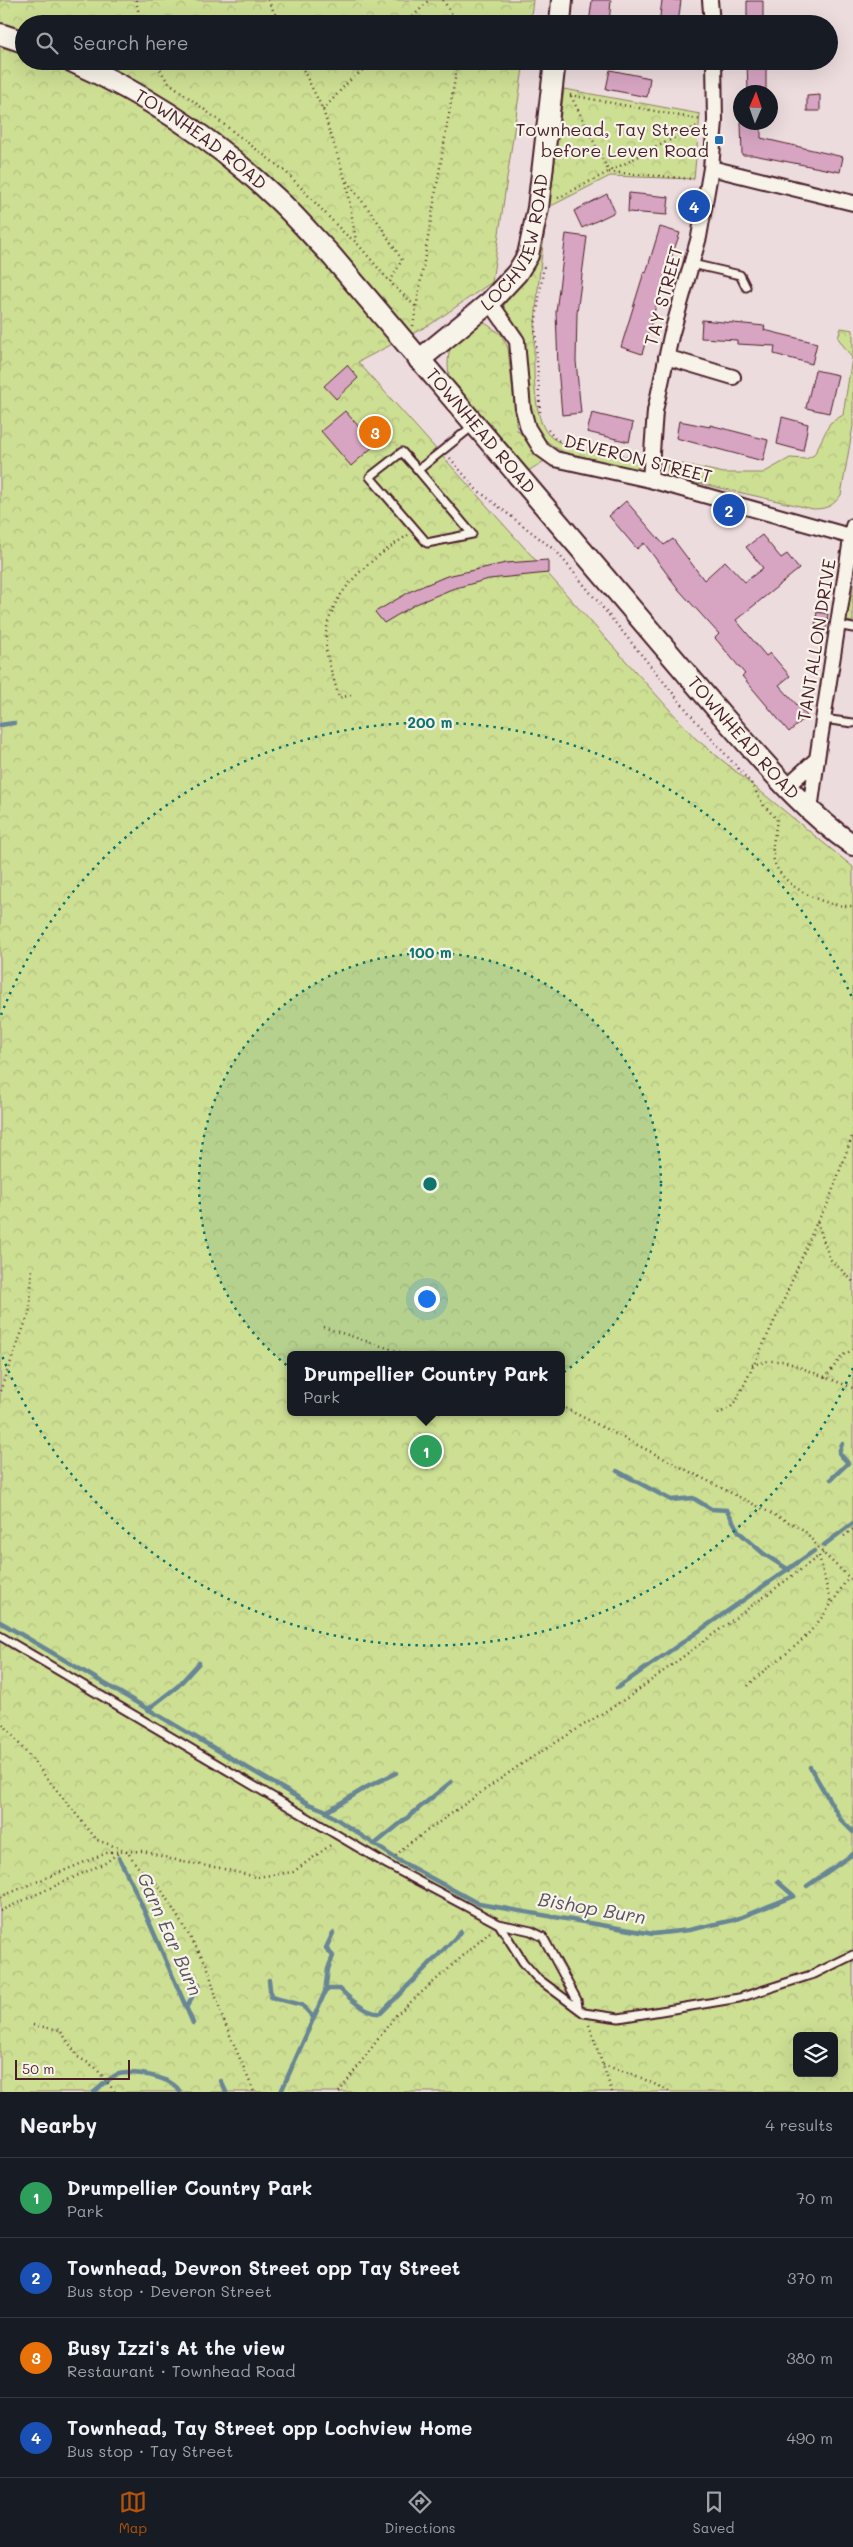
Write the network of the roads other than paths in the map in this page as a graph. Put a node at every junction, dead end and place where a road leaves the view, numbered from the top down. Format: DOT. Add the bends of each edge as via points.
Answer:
graph roads {
  1 [pos="562,0"];
  2 [pos="710,0"];
  3 [pos="561,15"];
  4 [pos="711,15"];
  5 [pos="0,34"];
  6 [pos="15,39"];
  7 [pos="89,70"];
  8 [pos="557,70"];
  9 [pos="714,70"];
  10 [pos="710,174"];
  11 [pos="853,203"];
  12 [pos="692,264"];
  13 [pos="746,287"];
  14 [pos="490,302"];
  15 [pos="414,353"];
  16 [pos="666,357"];
  17 [pos="733,377"];
  18 [pos="475,425"];
  19 [pos="418,470"];
  20 [pos="650,480"];
  21 [pos="852,533"];
  22 [pos="837,625"];
  23 [pos="853,628"];
  24 [pos="823,719"];
  25 [pos="853,723"];
  26 [pos="818,759"];
  27 [pos="786,787"];
  28 [pos="810,810"];
  29 [pos="853,845"];
  30 [pos="0,1636"];
  31 [pos="499,1924"];
  32 [pos="853,1955"];
  33 [pos="578,2007"];
  1 -- 3 [label="street"];
  2 -- 4 [label="street"];
  5 -- 6 [label="street"];
  7 -- 15 [label="street, TOWNHEAD ROAD" via="132,91 192,129 275,196"];
  8 -- 14 [label="street, LOCHVIEW ROAD" via="561,95 528,254 518,273"];
  9 -- 10 [label="street, TAY STREET"];
  10 -- 11 [label="street"];
  10 -- 12 [label="street, TAY STREET"];
  12 -- 13 [label="lane" via="740,275"];
  12 -- 16 [label="street, TAY STREET"];
  14 -- 15 [label="street, LOCHVIEW ROAD"];
  14 -- 20 [label="street, DEVERON STREET" via="517,341 523,409 528,428 541,449 567,463"];
  15 -- 18 [label="street, TOWNHEAD ROAD"];
  16 -- 17 [label="street"];
  16 -- 20 [label="street, TAY STREET" via="655,410"];
  18 -- 19 [label="lane"];
  18 -- 27 [label="street, TOWNHEAD ROAD"];
  19 -- 19 [label="lane" via="402,452 370,477 427,543 472,534"];
  20 -- 21 [label="street, DEVERON STREET"];
  21 -- 22 [label="street, TANTALLON DRIVE"];
  22 -- 23 [label="lane"];
  22 -- 24 [label="street, TANTALLON DRIVE"];
  24 -- 25 [label="lane"];
  24 -- 26 [label="street, TANTALLON DRIVE"];
  26 -- 27 [label="street"];
  26 -- 28 [label="street, TANTALLON DRIVE"];
  27 -- 28 [label="street, TOWNHEAD ROAD"];
  28 -- 29 [label="street, TOWNHEAD ROAD"];
  30 -- 31 [label="lane" via="388,1865"];
  31 -- 33 [label="lane" via="537,1978"];
  31 -- 33 [label="lane" via="543,1937"];
  32 -- 33 [label="lane" via="814,1974 738,1998 619,2018 584,2014"];
}
